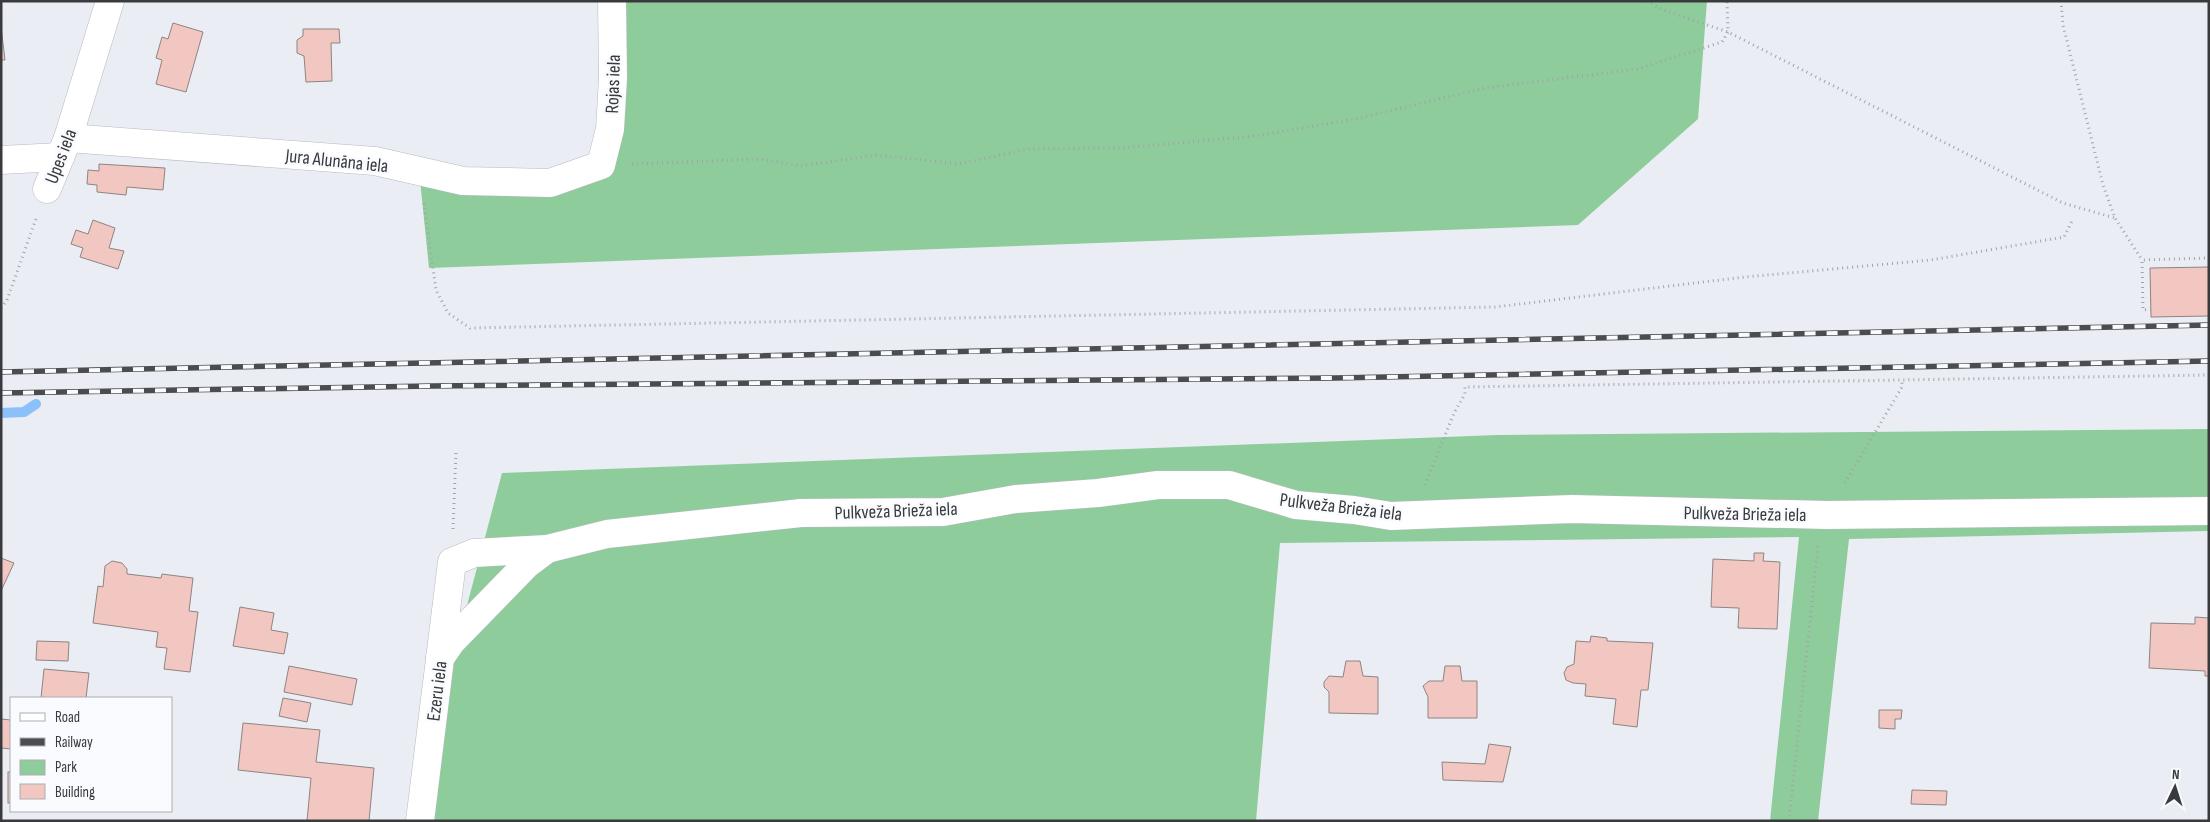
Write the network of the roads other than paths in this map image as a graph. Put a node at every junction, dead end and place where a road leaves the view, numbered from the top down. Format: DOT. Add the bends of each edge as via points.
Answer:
graph roads {
  1 [pos="110,1"];
  2 [pos="612,1"];
  3 [pos="64,148"];
  4 [pos="1,160"];
  5 [pos="602,165"];
  6 [pos="47,189"];
  7 [pos="2209,511"];
  8 [pos="547,549"];
  9 [pos="452,562"];
  10 [pos="440,658"];
  11 [pos="420,821"];
  1 -- 3 [label="street, Upes iela"];
  2 -- 5 [label="street, Rojas iela" via="613,78"];
  3 -- 4 [label="street, Jura Alunāna iela"];
  3 -- 5 [label="street, Jura Alunāna iela" via="375,161 463,180 550,183"];
  3 -- 6 [label="street, Upes iela"];
  7 -- 8 [label="street, Pulkveža Brieža iela" via="1827,514 1572,509 1391,516 1296,505 1229,485 1158,485 1016,499 943,512 801,513 598,535"];
  8 -- 9 [label="street, Pulkveža Brieža iela" via="474,554"];
  8 -- 10 [label="street" via="527,564"];
  9 -- 10 [label="street, Ezeru iela"];
  10 -- 11 [label="street, Ezeru iela"];
}
